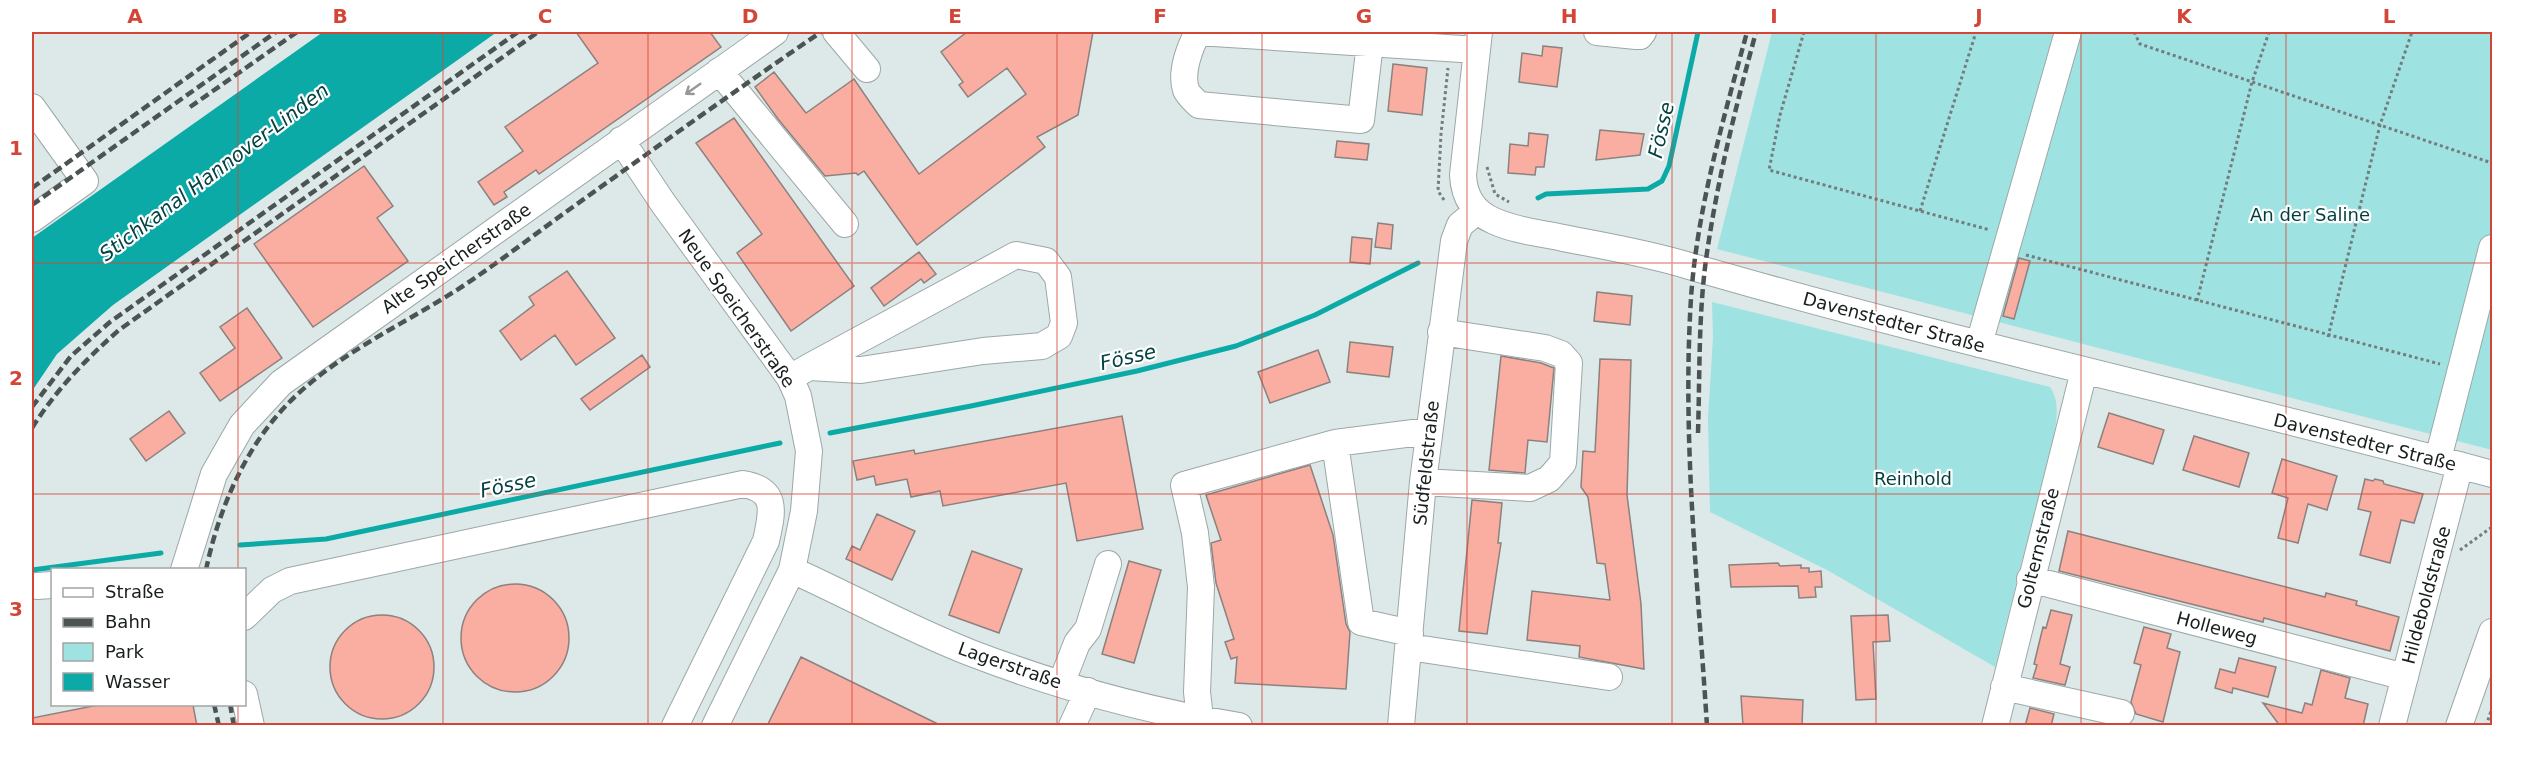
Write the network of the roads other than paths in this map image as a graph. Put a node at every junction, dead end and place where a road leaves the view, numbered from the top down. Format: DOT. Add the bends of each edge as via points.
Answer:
graph roads {
  1 [pos="775,32"];
  2 [pos="836,32"];
  3 [pos="1597,32"];
  4 [pos="1643,32"];
  5 [pos="2068,32"];
  6 [pos="1478,41"];
  7 [pos="1370,43"];
  8 [pos="867,69"];
  9 [pos="719,71"];
  10 [pos="32,107"];
  11 [pos="621,140"];
  12 [pos="1486,203"];
  13 [pos="32,219"];
  14 [pos="845,224"];
  15 [pos="2493,248"];
  16 [pos="1441,332"];
  17 [pos="1979,344"];
  18 [pos="2084,371"];
  19 [pos="800,372"];
  20 [pos="1429,431"];
  21 [pos="1335,443"];
  22 [pos="2449,462"];
  23 [pos="2493,474"];
  24 [pos="1423,482"];
  25 [pos="1108,564"];
  26 [pos="185,568"];
  27 [pos="792,570"];
  28 [pos="2030,579"];
  29 [pos="246,615"];
  30 [pos="2493,632"];
  31 [pos="1409,640"];
  32 [pos="1609,677"];
  33 [pos="2404,677"];
  34 [pos="1061,684"];
  35 [pos="2004,687"];
  36 [pos="1088,691"];
  37 [pos="246,703"];
  38 [pos="2121,713"];
  39 [pos="1199,722"];
  40 [pos="251,726"];
  41 [pos="675,726"];
  42 [pos="715,726"];
  43 [pos="1072,726"];
  44 [pos="1239,726"];
  45 [pos="1401,726"];
  46 [pos="1995,726"];
  47 [pos="2392,726"];
  48 [pos="2459,726"];
  1 -- 9 [label="street, Alte Speicherstraße"];
  2 -- 8 [label="street"];
  3 -- 4 [label="street" via="1636,36"];
  5 -- 17 [label="street"];
  6 -- 7 [label="street" via="1450,49"];
  6 -- 12 [label="street" via="1463,175 1469,201"];
  7 -- 7 [label="street" via="1198,32 1185,66 1186,90 1199,105 1361,120"];
  9 -- 11 [label="street, Alte Speicherstraße, one-way"];
  9 -- 14 [label="street"];
  10 -- 13 [label="street" via="85,181"];
  11 -- 19 [label="street, Neue Speicherstraße" via="663,203"];
  11 -- 26 [label="street, Alte Speicherstraße" via="281,383 242,425 214,474"];
  12 -- 16 [label="street, Südfeldstraße" via="1460,225 1454,241"];
  12 -- 17 [label="street, Davenstedter Straße" via="1491,220 1505,226 1683,264"];
  15 -- 22 [label="street, Hildeboldstraße" via="2462,370"];
  16 -- 20 [label="street, Südfeldstraße"];
  16 -- 24 [label="street" via="1545,348 1561,354 1569,363 1563,463 1549,479 1530,488"];
  17 -- 18 [label="street, Davenstedter Straße"];
  18 -- 22 [label="street, Davenstedter Straße"];
  18 -- 28 [label="street, Golternstraße"];
  19 -- 19 [label="street" via="1016,255 1046,261 1058,277 1064,323 1059,336 1042,346 861,370"];
  19 -- 27 [label="street, Neue Speicherstraße" via="798,396 809,451 804,511"];
  20 -- 21 [label="street"];
  20 -- 24 [label="street, Südfeldstraße"];
  21 -- 31 [label="street" via="1361,622"];
  21 -- 39 [label="street" via="1184,485 1196,533 1201,587"];
  22 -- 23 [label="street, Davenstedter Straße"];
  22 -- 33 [label="street, Hildeboldstraße"];
  24 -- 31 [label="street, Südfeldstraße"];
  25 -- 34 [label="street" via="1088,629 1077,643"];
  27 -- 34 [label="street, Lagerstraße" via="899,622"];
  27 -- 42 [label="street, Neue Speicherstraße"];
  28 -- 33 [label="street, Holleweg"];
  28 -- 35 [label="street, Golternstraße"];
  29 -- 41 [label="street" via="272,590 290,581 743,484 757,486 766,494 772,509 766,541"];
  30 -- 48 [label="street"];
  31 -- 32 [label="street"];
  31 -- 45 [label="street, Südfeldstraße"];
  33 -- 47 [label="street, Hildeboldstraße"];
  34 -- 36 [label="street, Lagerstraße"];
  35 -- 38 [label="street"];
  35 -- 46 [label="street, Golternstraße"];
  36 -- 39 [label="street, Lagerstraße"];
  36 -- 43 [label="street"];
  37 -- 40 [label="street"];
  39 -- 44 [label="street, Lagerstraße"];
}
